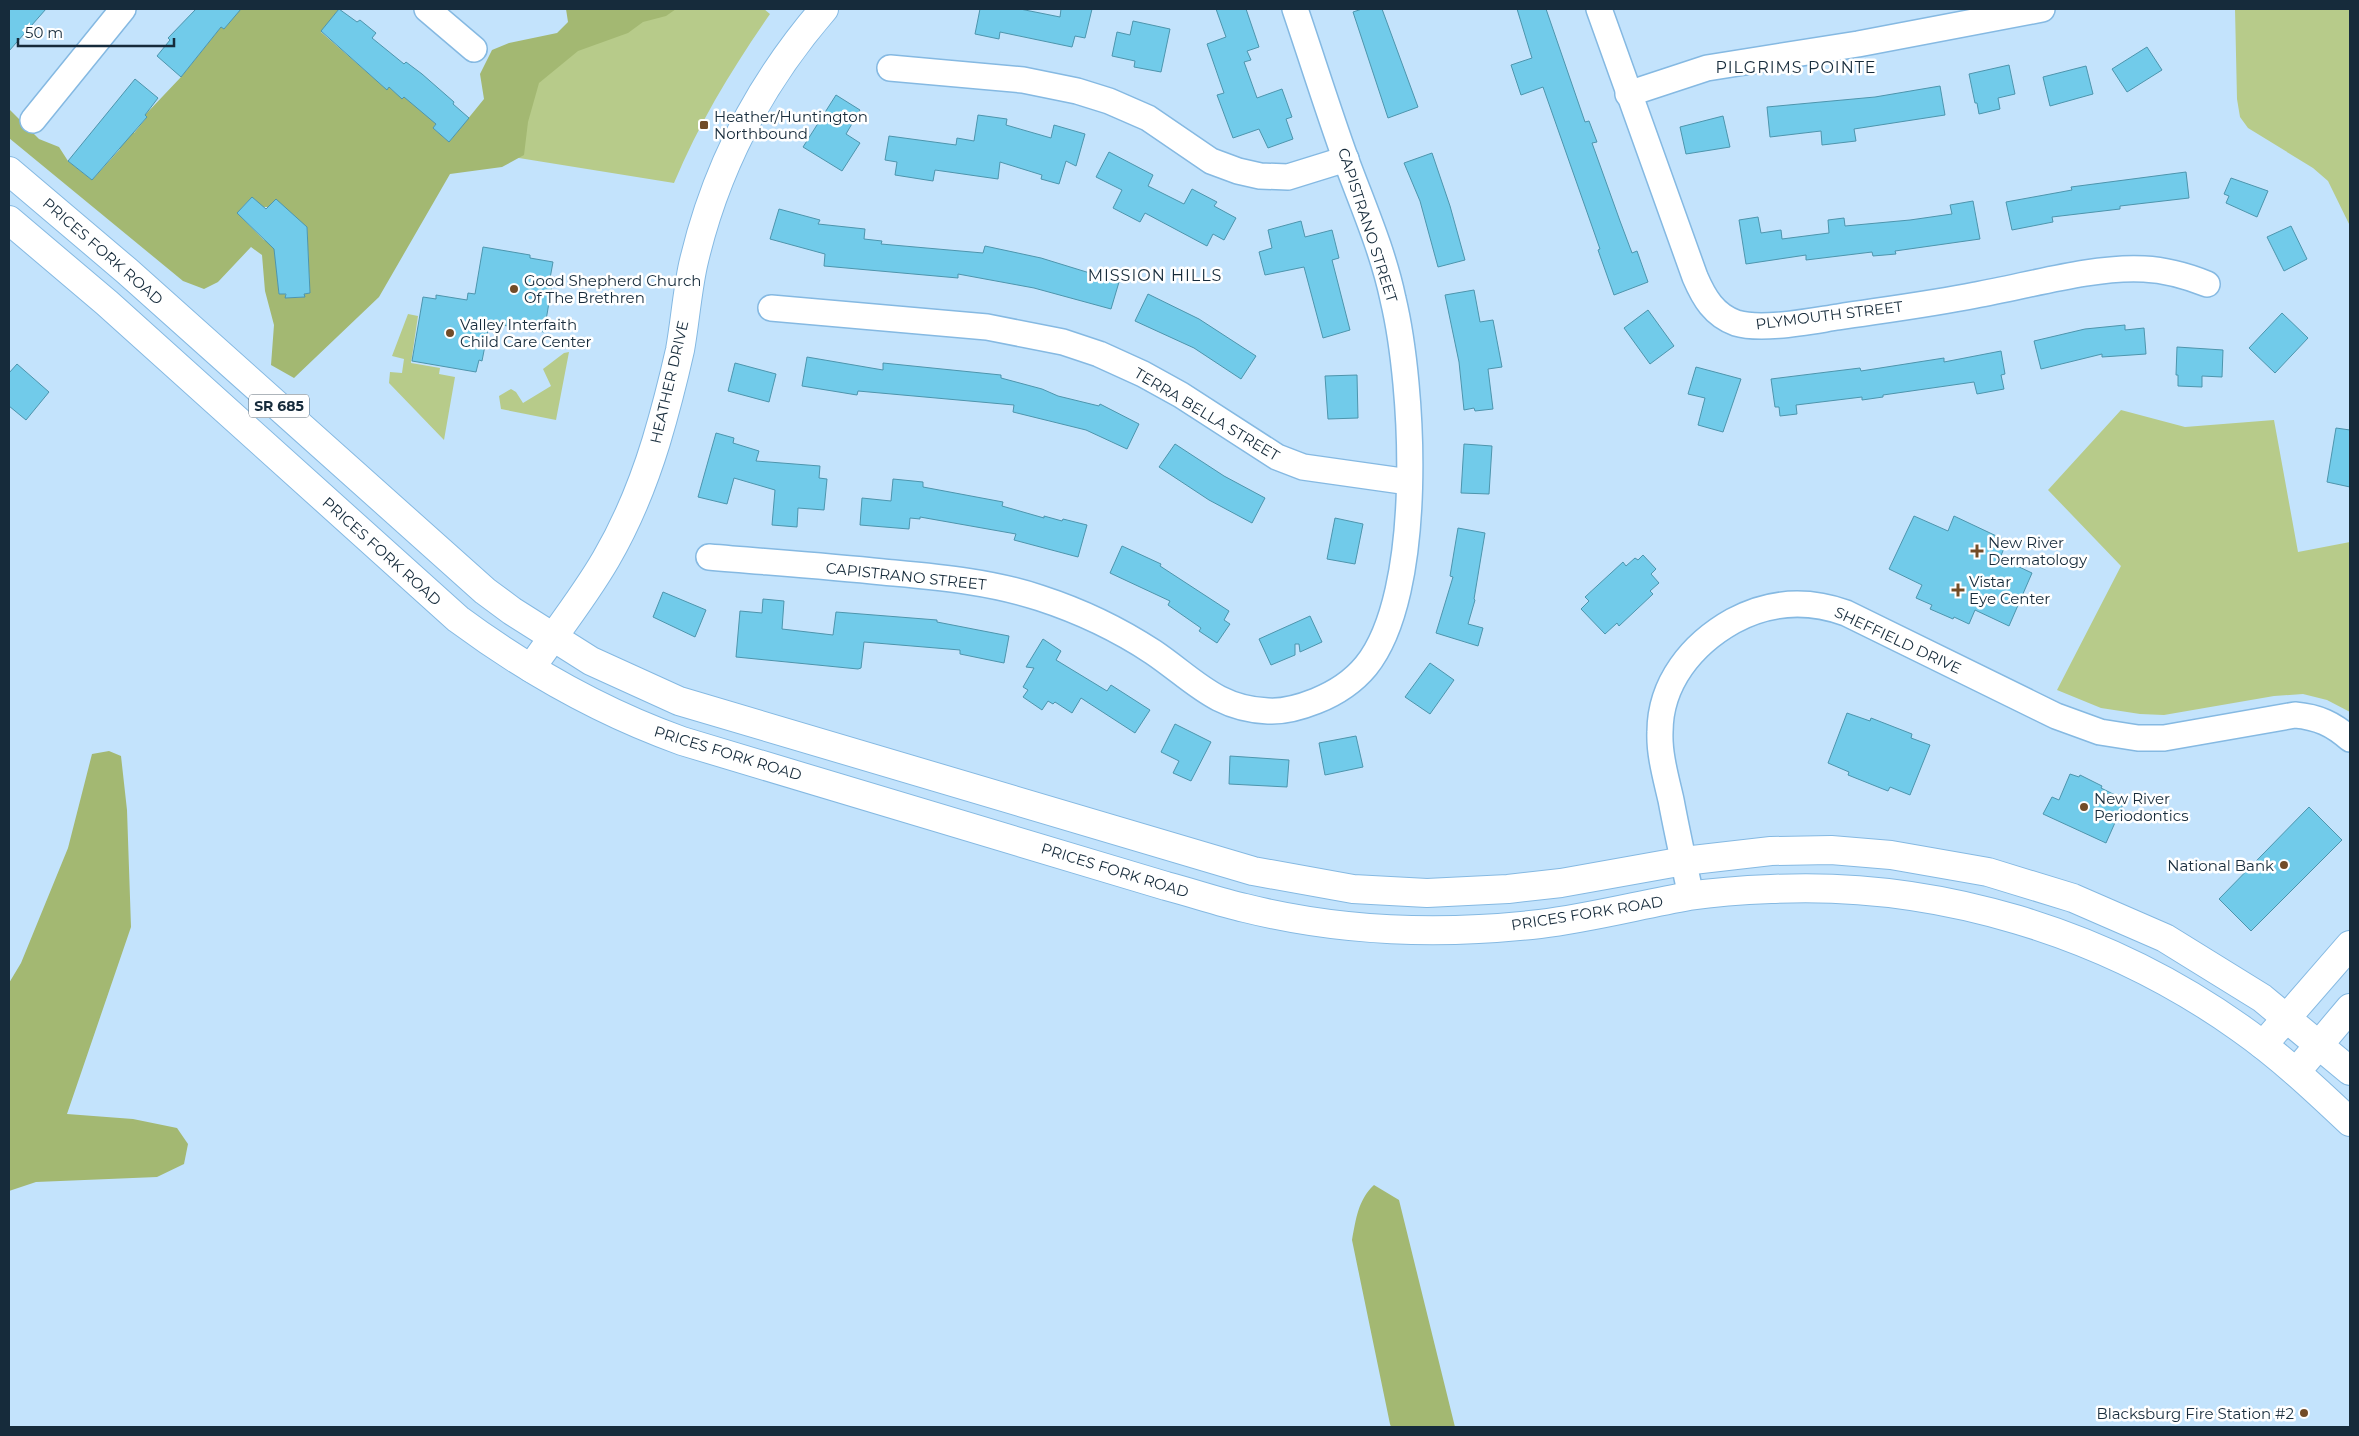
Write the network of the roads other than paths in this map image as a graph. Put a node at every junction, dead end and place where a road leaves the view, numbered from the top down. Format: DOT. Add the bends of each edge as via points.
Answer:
graph roads {
  1 [pos="123,9"];
  2 [pos="427,9"];
  3 [pos="1295,9"];
  4 [pos="1599,9"];
  5 [pos="2042,9"];
  6 [pos="815,12"];
  7 [pos="474,49"];
  8 [pos="890,68"];
  9 [pos="1628,94"];
  10 [pos="33,120"];
  11 [pos="1346,160"];
  12 [pos="9,171"];
  13 [pos="9,220"];
  14 [pos="2207,284"];
  15 [pos="771,308"];
  16 [pos="1409,482"];
  17 [pos="709,557"];
  18 [pos="552,638"];
  19 [pos="531,668"];
  20 [pos="2350,739"];
  21 [pos="1684,861"];
  22 [pos="1691,896"];
  23 [pos="2350,945"];
  24 [pos="2350,1008"];
  25 [pos="2287,1016"];
  26 [pos="2320,1044"];
  27 [pos="2263,1045"];
  28 [pos="2350,1071"];
  29 [pos="2296,1072"];
  30 [pos="2350,1122"];
  1 -- 10 [label="street"];
  2 -- 7 [label="street"];
  3 -- 11 [label="street, CAPISTRANO STREET"];
  4 -- 9 [label="street, PLYMOUTH STREET"];
  5 -- 9 [label="street" via="1858,44 1707,68"];
  6 -- 18 [label="main road, HEATHER DRIVE" via="763,90 724,165 698,246 680,349 653,450 606,560"];
  8 -- 11 [label="street" via="1023,80 1077,91 1148,118 1211,161 1245,173 1288,177"];
  9 -- 14 [label="street, PLYMOUTH STREET" via="1703,297 1709,305 1736,322 1746,325 1812,321 2120,269 2170,272"];
  11 -- 16 [label="street, CAPISTRANO STREET" via="1380,251 1400,331 1408,390"];
  12 -- 18 [label="main road, PRICES FORK ROAD / SR 685" via="127,271 485,591"];
  13 -- 19 [label="main road, PRICES FORK ROAD / SR 685" via="107,303 458,619"];
  15 -- 16 [label="street, TERRA BELLA STREET" via="987,327 1064,342 1143,374 1277,457 1303,467"];
  16 -- 17 [label="street, CAPISTRANO STREET" via="1402,572 1388,626 1368,664 1352,682 1332,694 1306,705 1270,711 1219,700 1154,652 1112,628 1077,611 1004,587 943,577"];
  18 -- 19 [label="main road, HEATHER DRIVE"];
  18 -- 21 [label="main road, PRICES FORK ROAD" via="590,661 679,701 1273,876 1386,892 1468,892 1561,883"];
  19 -- 22 [label="main road, PRICES FORK ROAD" via="613,714 682,740 1166,886 1267,913 1391,929 1480,929 1543,923"];
  20 -- 21 [label="street, SHEFFIELD DRIVE" via="2330,722 2295,715 2164,738 2100,732 2056,716 1846,613 1818,605 1784,604 1747,613 1708,636 1687,658 1669,688 1660,733"];
  21 -- 22 [label="street, SHEFFIELD DRIVE"];
  21 -- 25 [label="main road, PRICES FORK ROAD" via="1771,851 1831,850 1891,855 1988,872 2073,898 2166,938"];
  22 -- 27 [label="main road, PRICES FORK ROAD" via="1773,889 1819,889 1901,895 1980,909 2048,929 2114,955 2191,996"];
  23 -- 25 [label="main road"];
  24 -- 26 [label="main road"];
  25 -- 26 [label="main road, PRICES FORK ROAD"];
  25 -- 27 [label="main road"];
  26 -- 28 [label="main road, PRICES FORK ROAD"];
  26 -- 29 [label="main road"];
  27 -- 29 [label="main road, PRICES FORK ROAD"];
  29 -- 30 [label="main road, PRICES FORK ROAD"];
}
